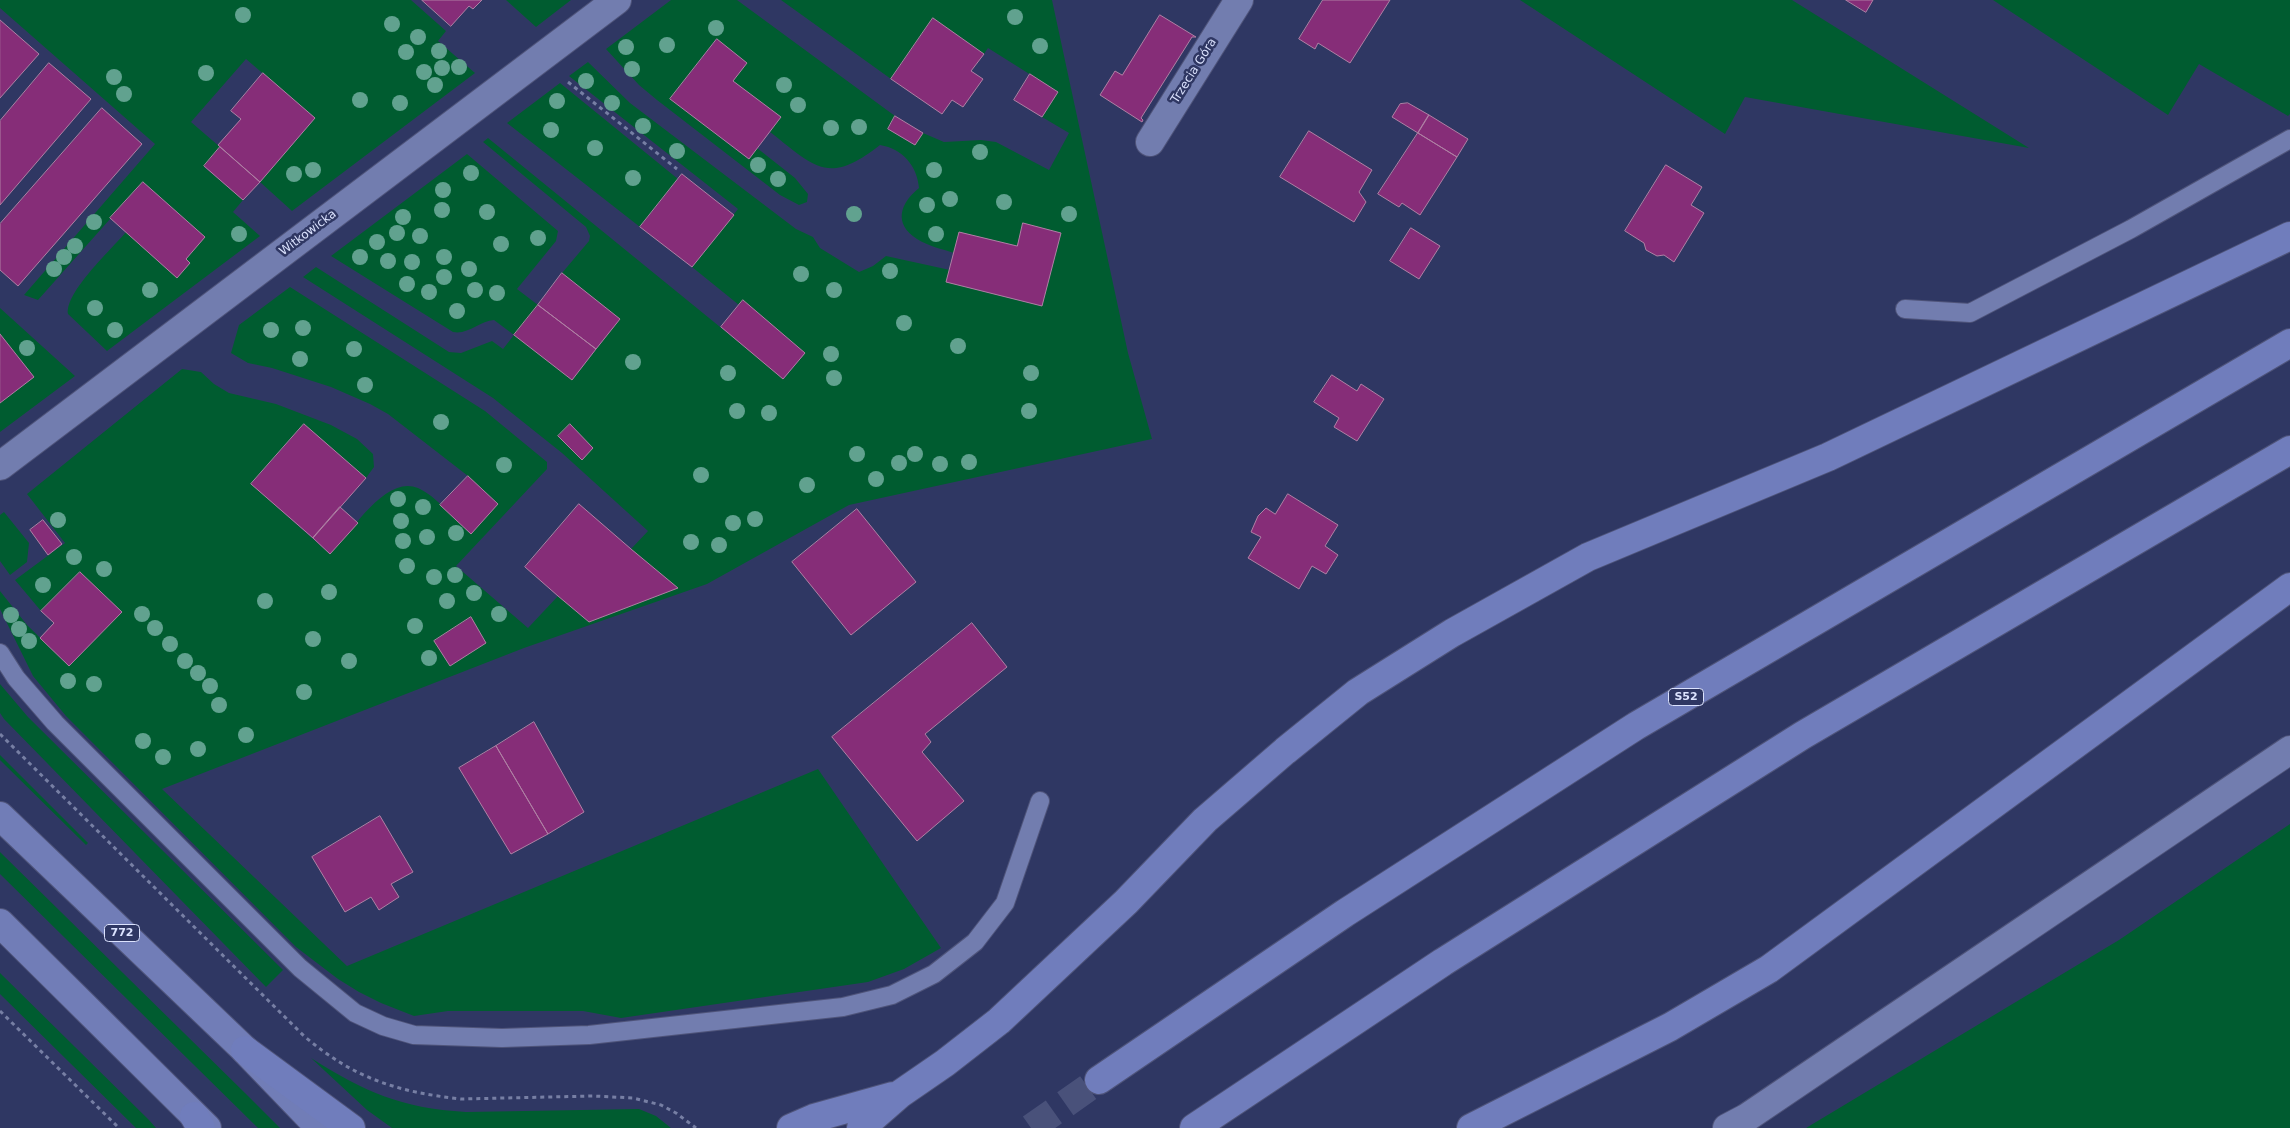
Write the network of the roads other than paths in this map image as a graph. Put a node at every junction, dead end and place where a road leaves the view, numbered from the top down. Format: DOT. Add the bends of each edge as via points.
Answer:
graph roads {
  1 [pos="617,0"];
  2 [pos="1239,0"];
  3 [pos="2290,139"];
  4 [pos="1150,142"];
  5 [pos="2290,236"];
  6 [pos="1905,309"];
  7 [pos="2290,343"];
  8 [pos="2290,450"];
  9 [pos="0,466"];
  10 [pos="2290,587"];
  11 [pos="0,653"];
  12 [pos="2290,750"];
  13 [pos="1040,801"];
  14 [pos="0,816"];
  15 [pos="0,923"];
  16 [pos="245,1050"];
  17 [pos="1099,1080"];
  18 [pos="900,1094"];
  19 [pos="201,1124"];
  20 [pos="320,1128"];
  21 [pos="351,1128"];
  22 [pos="791,1128"];
  23 [pos="861,1128"];
  24 [pos="1194,1128"];
  25 [pos="1471,1128"];
  26 [pos="1727,1128"];
  1 -- 9 [label="street, Witkowicka"];
  2 -- 4 [label="street, Trzecia Góra"];
  3 -- 6 [label="lane" via="2130,229 1970,313"];
  5 -- 18 [label="highway" via="1828,457 1588,557 1452,633 1358,692 1284,751 1205,820 1126,902 999,1021"];
  7 -- 17 [label="highway, S52" via="1636,726 1345,913"];
  8 -- 24 [label="highway" via="1803,735 1443,962"];
  10 -- 25 [label="highway" via="1769,969 1670,1027"];
  11 -- 13 [label="lane" via="48,717 300,968 355,1013 414,1035 502,1038 589,1035 843,1007 892,995 934,974 975,942 1005,903"];
  12 -- 26 [label="street"];
  14 -- 16 [label="main road, 772"];
  15 -- 19 [label="main road"];
  16 -- 20 [label="main road, 772"];
  16 -- 21 [label="highway"];
  18 -- 22 [label="highway" via="814,1118"];
  18 -- 23 [label="highway"];
}
